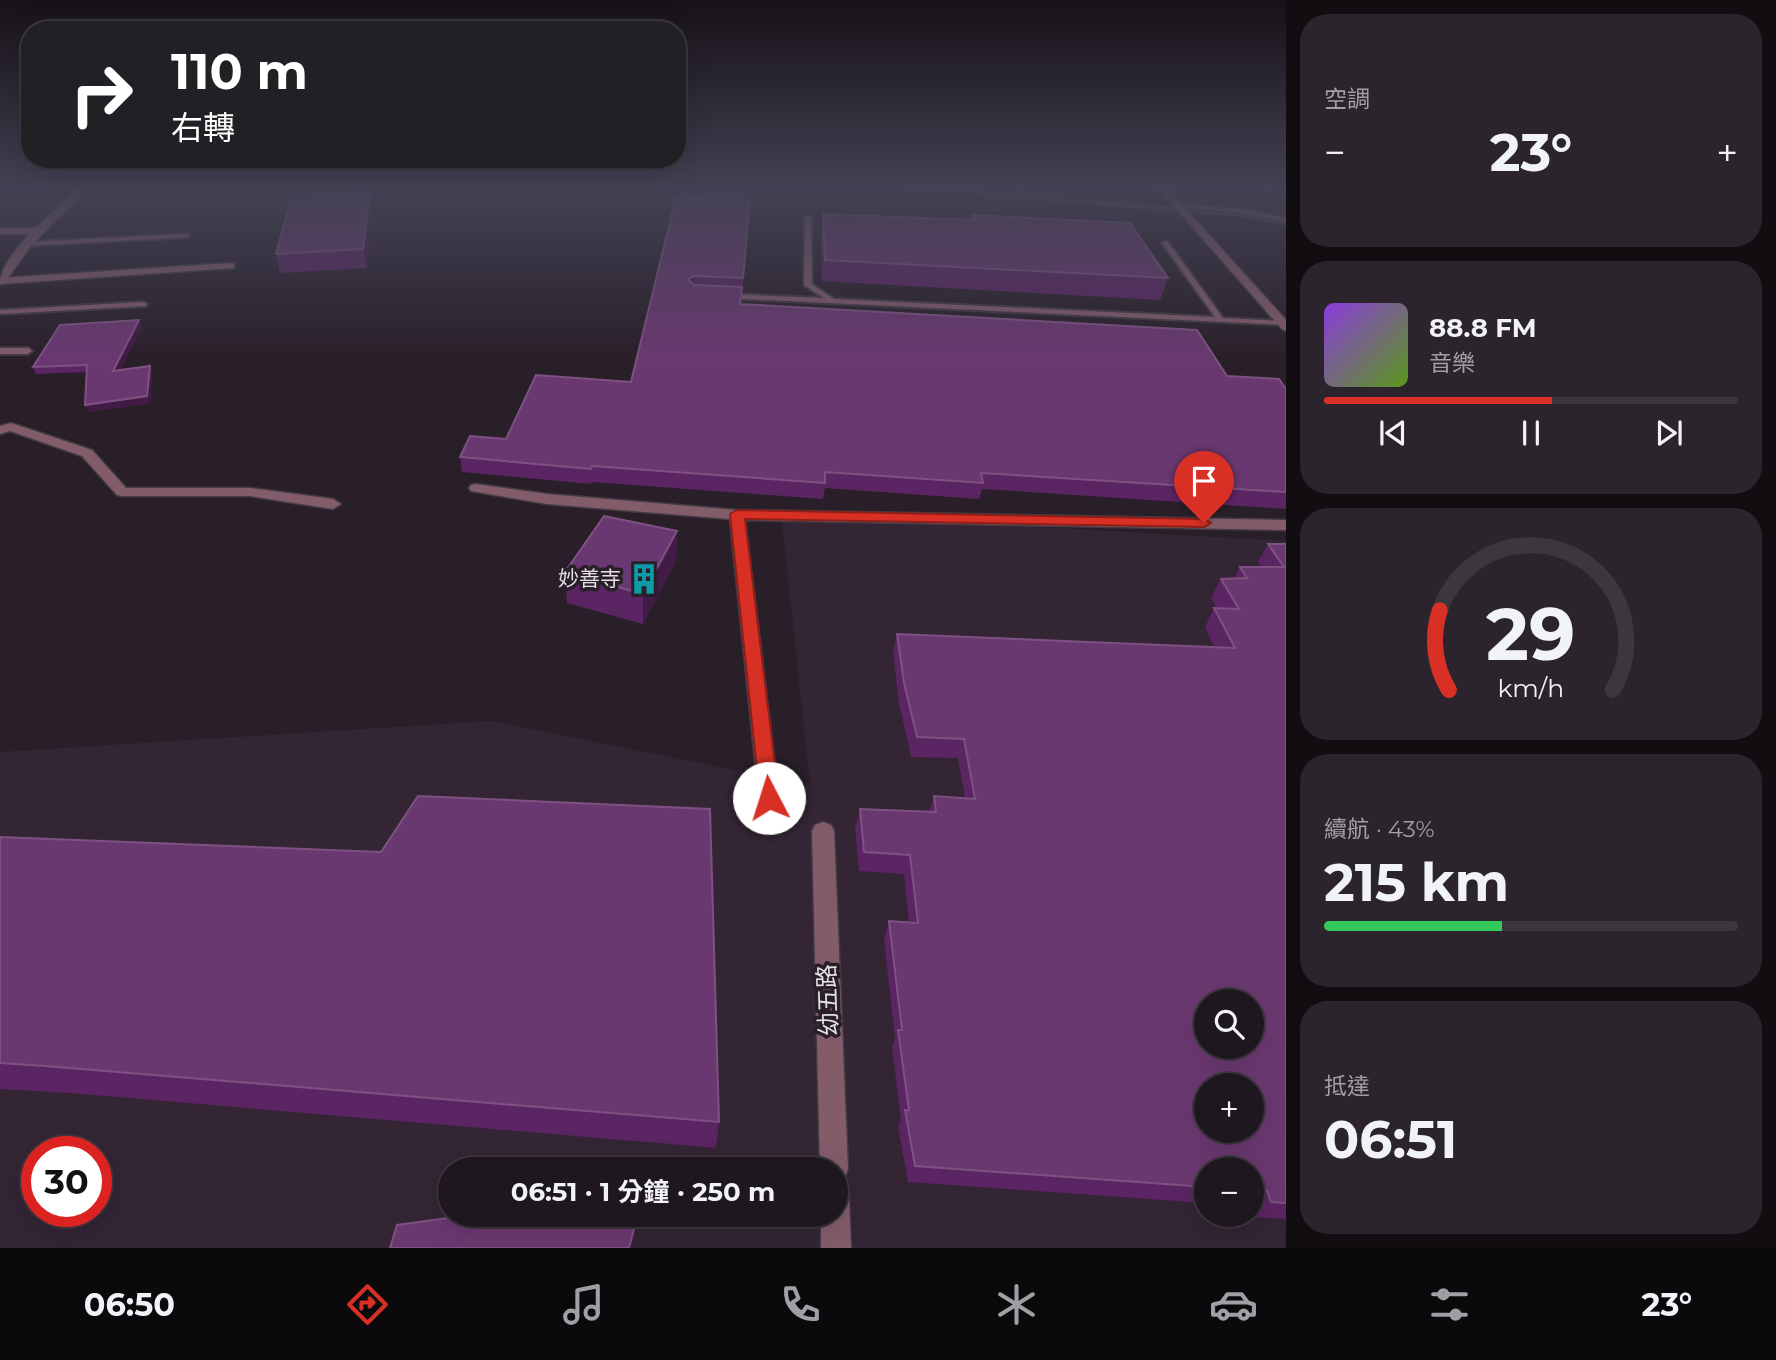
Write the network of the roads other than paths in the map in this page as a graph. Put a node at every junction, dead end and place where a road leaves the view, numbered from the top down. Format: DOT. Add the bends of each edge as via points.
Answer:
graph roads {
  1 [pos="25,246"];
  2 [pos="808,246"];
  3 [pos="1168,246"];
  4 [pos="1213,246"];
  5 [pos="230,266"];
  6 [pos="0,281"];
  7 [pos="720,296"];
  8 [pos="837,302"];
  9 [pos="144,304"];
  10 [pos="0,312"];
  11 [pos="1221,320"];
  12 [pos="1284,325"];
  13 [pos="0,351"];
  14 [pos="29,351"];
  15 [pos="0,430"];
  16 [pos="476,488"];
  17 [pos="333,504"];
  18 [pos="737,514"];
  19 [pos="1286,525"];
  20 [pos="769,798"];
  21 [pos="823,831"];
  22 [pos="834,1157"];
  23 [pos="836,1227"];
  24 [pos="836,1248"];
  1 -- 6 [label="street"];
  2 -- 8 [label="lane" via="808,285"];
  3 -- 11 [label="lane"];
  4 -- 12 [label="street"];
  5 -- 6 [label="street"];
  7 -- 8 [label="lane"];
  8 -- 11 [label="lane"];
  9 -- 10 [label="lane"];
  11 -- 12 [label="lane"];
  13 -- 14 [label="lane"];
  15 -- 17 [label="street" via="11,427 87,453 122,492 250,492"];
  16 -- 18 [label="street" via="547,499"];
  18 -- 19 [label="street"];
  18 -- 20 [label="street"];
  21 -- 22 [label="street, 幼五路"];
  23 -- 24 [label="street"];
}
